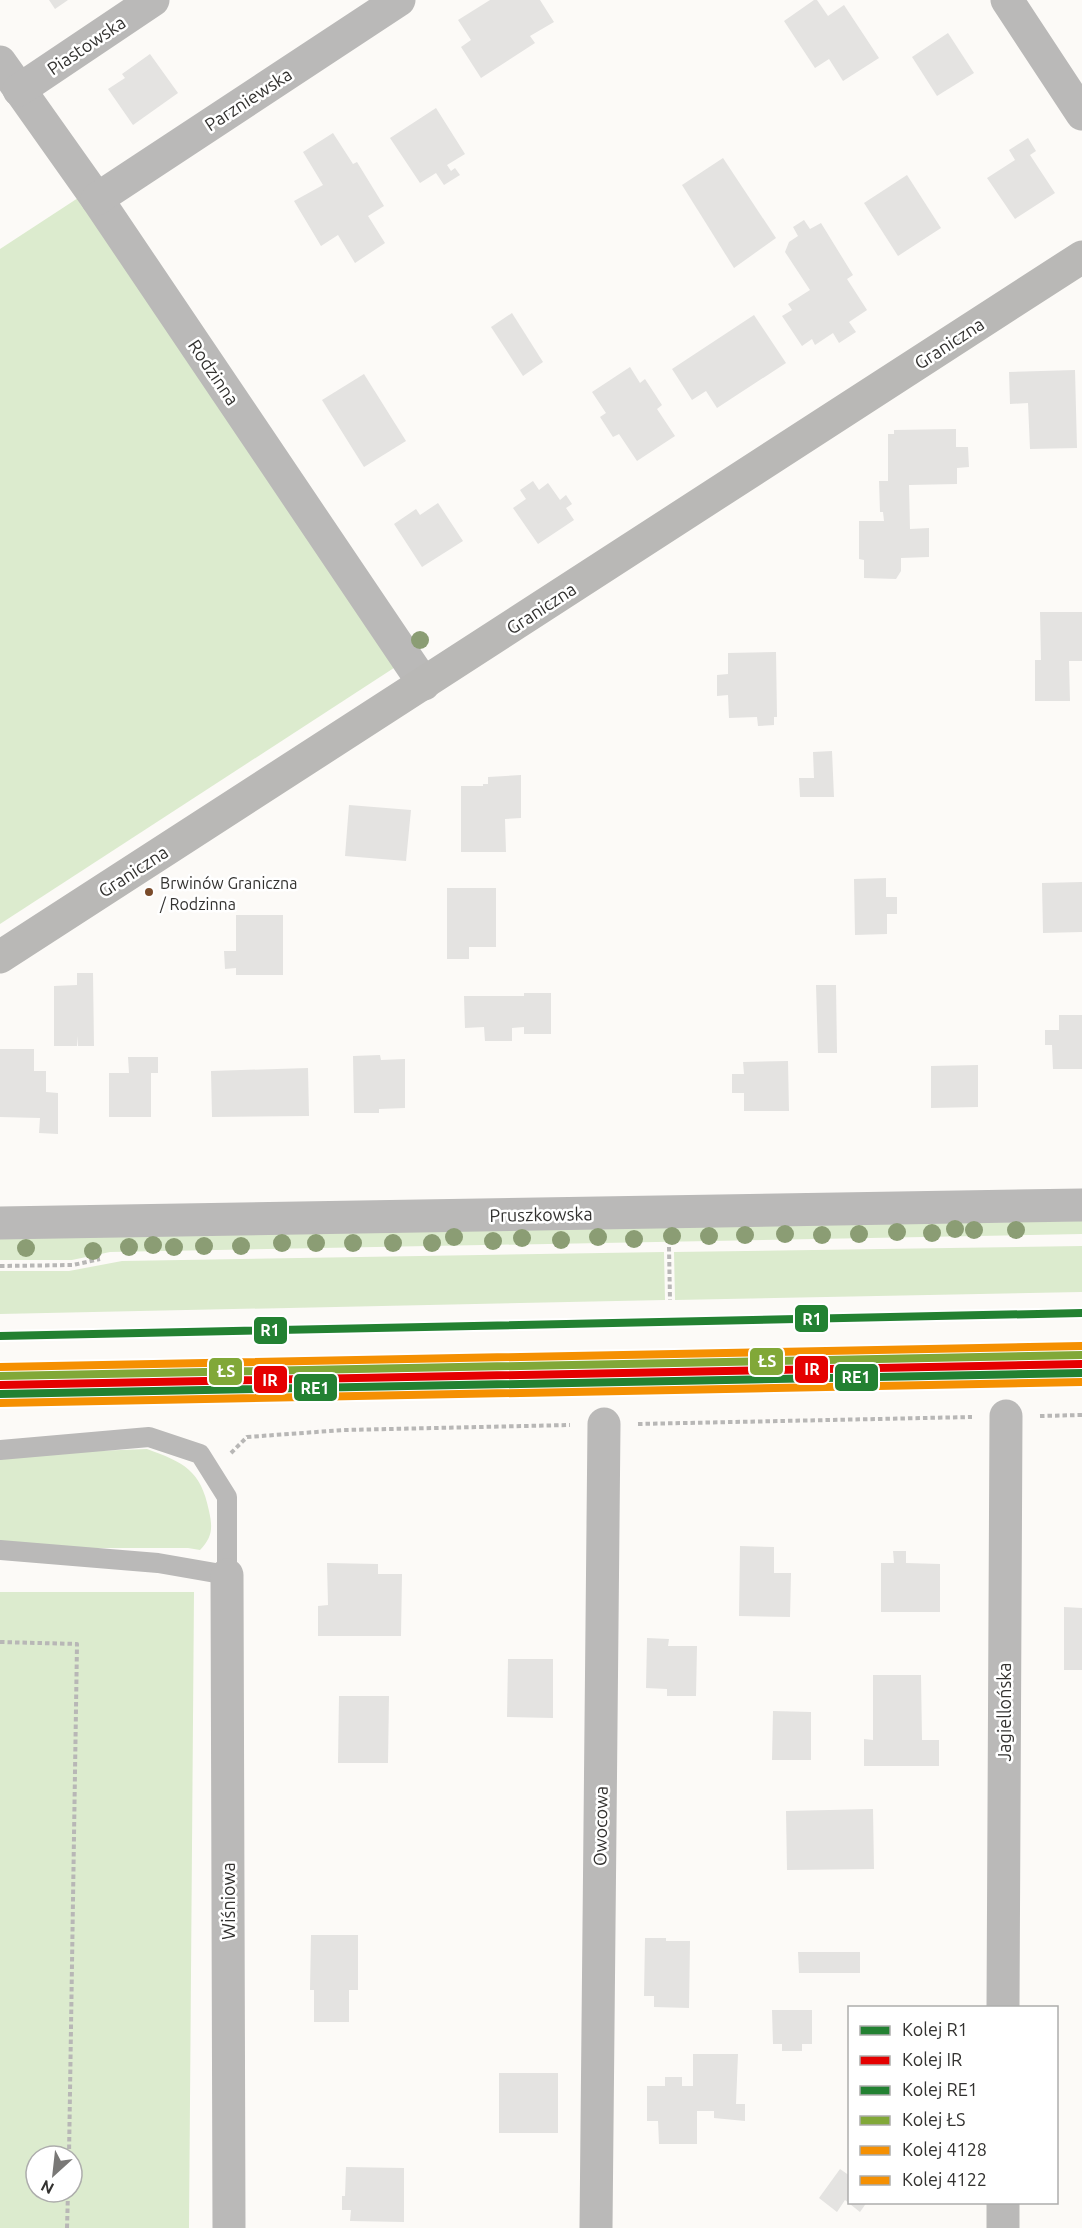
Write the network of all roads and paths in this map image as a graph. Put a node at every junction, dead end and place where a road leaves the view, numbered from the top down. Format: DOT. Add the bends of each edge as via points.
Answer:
graph roads {
  1 [pos="153,0"];
  2 [pos="399,0"];
  3 [pos="1007,0"];
  4 [pos="0,62"];
  5 [pos="19,90"];
  6 [pos="1082,114"];
  7 [pos="97,198"];
  8 [pos="1082,257"];
  9 [pos="424,684"];
  10 [pos="0,957"];
  11 [pos="1082,1205"];
  12 [pos="0,1223"];
  13 [pos="669,1246"];
  14 [pos="670,1300"];
  15 [pos="1006,1416"];
  16 [pos="603,1424"];
  17 [pos="0,1450"];
  18 [pos="0,1550"];
  19 [pos="227,1575"];
  20 [pos="0,1642"];
  21 [pos="1003,2006"];
  22 [pos="69,2144"];
  23 [pos="68,2204"];
  24 [pos="1003,2204"];
  25 [pos="68,2228"];
  26 [pos="229,2228"];
  27 [pos="596,2228"];
  28 [pos="1003,2228"];
  1 -- 5 [label="street, Piastowska"];
  2 -- 7 [label="street, Parzniewska"];
  3 -- 6 [label="street"];
  4 -- 5 [label="street, Rodzinna"];
  5 -- 7 [label="street, Rodzinna"];
  7 -- 9 [label="street, Rodzinna"];
  8 -- 9 [label="street, Graniczna"];
  9 -- 10 [label="street, Graniczna"];
  11 -- 12 [label="street, Pruszkowska"];
  13 -- 14 [label="path"];
  15 -- 21 [label="street, Jagiellońska"];
  16 -- 27 [label="street, Owocowa"];
  17 -- 19 [label="lane" via="149,1437 200,1454 226,1497"];
  18 -- 19 [label="lane" via="158,1563"];
  19 -- 26 [label="street, Wiśniowa"];
  20 -- 22 [label="path" via="77,1644"];
  23 -- 25 [label="path"];
  24 -- 28 [label="street"];
}
